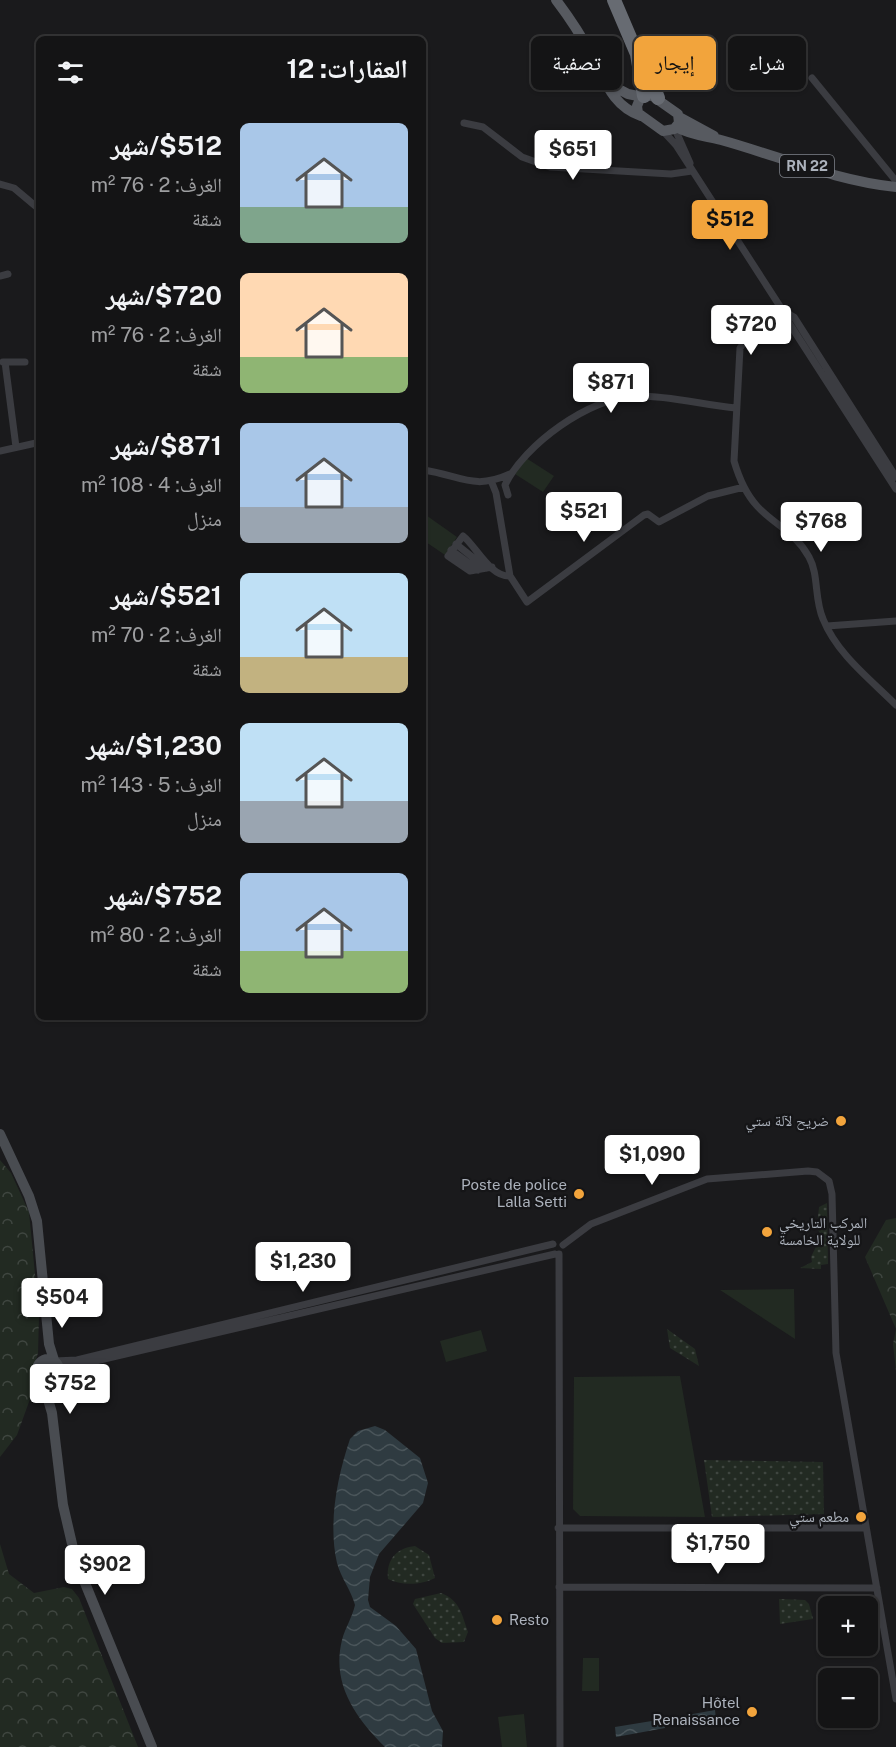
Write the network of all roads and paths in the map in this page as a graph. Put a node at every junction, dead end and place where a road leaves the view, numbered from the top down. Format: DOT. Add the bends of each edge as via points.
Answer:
graph roads {
  1 [pos="556,0"];
  2 [pos="614,0"];
  3 [pos="579,36"];
  4 [pos="812,78"];
  5 [pos="610,90"];
  6 [pos="618,90"];
  7 [pos="648,97"];
  8 [pos="640,116"];
  9 [pos="464,123"];
  10 [pos="677,124"];
  11 [pos="663,131"];
  12 [pos="692,171"];
  13 [pos="896,181"];
  14 [pos="0,184"];
  15 [pos="896,187"];
  16 [pos="36,206"];
  17 [pos="8,273"];
  18 [pos="0,276"];
  19 [pos="785,313"];
  20 [pos="2,361"];
  21 [pos="25,362"];
  22 [pos="736,408"];
  23 [pos="36,443"];
  24 [pos="16,447"];
  25 [pos="0,451"];
  26 [pos="426,471"];
  27 [pos="510,474"];
  28 [pos="896,477"];
  29 [pos="492,483"];
  30 [pos="744,487"];
  31 [pos="896,489"];
  32 [pos="508,495"];
  33 [pos="454,547"];
  34 [pos="489,568"];
  35 [pos="510,576"];
  36 [pos="896,621"];
  37 [pos="827,626"];
  38 [pos="896,705"];
  39 [pos="0,1134"];
  40 [pos="553,1244"];
  41 [pos="563,1245"];
  42 [pos="557,1254"];
  43 [pos="45,1308"];
  44 [pos="55,1361"];
  45 [pos="40,1362"];
  46 [pos="57,1376"];
  47 [pos="42,1379"];
  48 [pos="57,1444"];
  49 [pos="558,1528"];
  50 [pos="866,1528"];
  51 [pos="559,1587"];
  52 [pos="877,1588"];
  53 [pos="896,1699"];
  54 [pos="152,1747"];
  55 [pos="560,1747"];
  1 -- 3 [label="main road"];
  2 -- 7 [label="highway" via="633,44"];
  4 -- 13 [label="street"];
  5 -- 8 [label="main road" via="618,102"];
  6 -- 7 [label="main road"];
  7 -- 8 [label="main road" via="637,106"];
  7 -- 10 [label="main road" via="674,109"];
  8 -- 11 [label="main road"];
  9 -- 12 [label="street" via="483,127 522,157 550,167 671,174"];
  10 -- 11 [label="main road"];
  10 -- 12 [label="street"];
  10 -- 15 [label="main road, RN 22" via="854,180"];
  11 -- 12 [label="street"];
  12 -- 19 [label="street"];
  14 -- 16 [label="street" via="14,188"];
  17 -- 18 [label="street"];
  19 -- 22 [label="street" via="749,336 740,348"];
  19 -- 28 [label="street" via="797,322"];
  19 -- 31 [label="street"];
  20 -- 21 [label="street"];
  20 -- 24 [label="street"];
  22 -- 27 [label="street" via="633,396 611,400 566,423 534,446"];
  22 -- 30 [label="street" via="734,461"];
  23 -- 24 [label="street"];
  24 -- 25 [label="street"];
  26 -- 29 [label="street"];
  27 -- 29 [label="street"];
  27 -- 32 [label="street" via="505,485"];
  29 -- 35 [label="street"];
  30 -- 35 [label="street" via="708,496 659,522 644,515 527,602"];
  30 -- 37 [label="street" via="758,507 788,530 809,557 815,570 815,596"];
  33 -- 34 [label="street"];
  33 -- 34 [label="street" via="478,570"];
  33 -- 34 [label="street" via="464,536"];
  34 -- 35 [label="street"];
  36 -- 37 [label="street"];
  37 -- 38 [label="street" via="868,680"];
  39 -- 43 [label="main road" via="34,1207"];
  40 -- 41 [label="street"];
  40 -- 42 [label="street"];
  40 -- 44 [label="street" via="77,1360"];
  41 -- 42 [label="street" via="564,1250"];
  41 -- 50 [label="street" via="591,1224 707,1179 817,1172 829,1181 836,1353"];
  42 -- 46 [label="street" via="78,1365"];
  42 -- 49 [label="street"];
  43 -- 44 [label="main road"];
  43 -- 45 [label="main road"];
  44 -- 45 [label="main road"];
  44 -- 46 [label="main road"];
  45 -- 47 [label="main road" via="37,1372"];
  46 -- 47 [label="main road" via="49,1381"];
  46 -- 48 [label="main road"];
  47 -- 48 [label="main road"];
  48 -- 54 [label="main road" via="63,1505 76,1561"];
  49 -- 50 [label="street"];
  49 -- 51 [label="street"];
  50 -- 52 [label="street"];
  51 -- 52 [label="street"];
  51 -- 55 [label="street"];
  52 -- 53 [label="street"];
}
